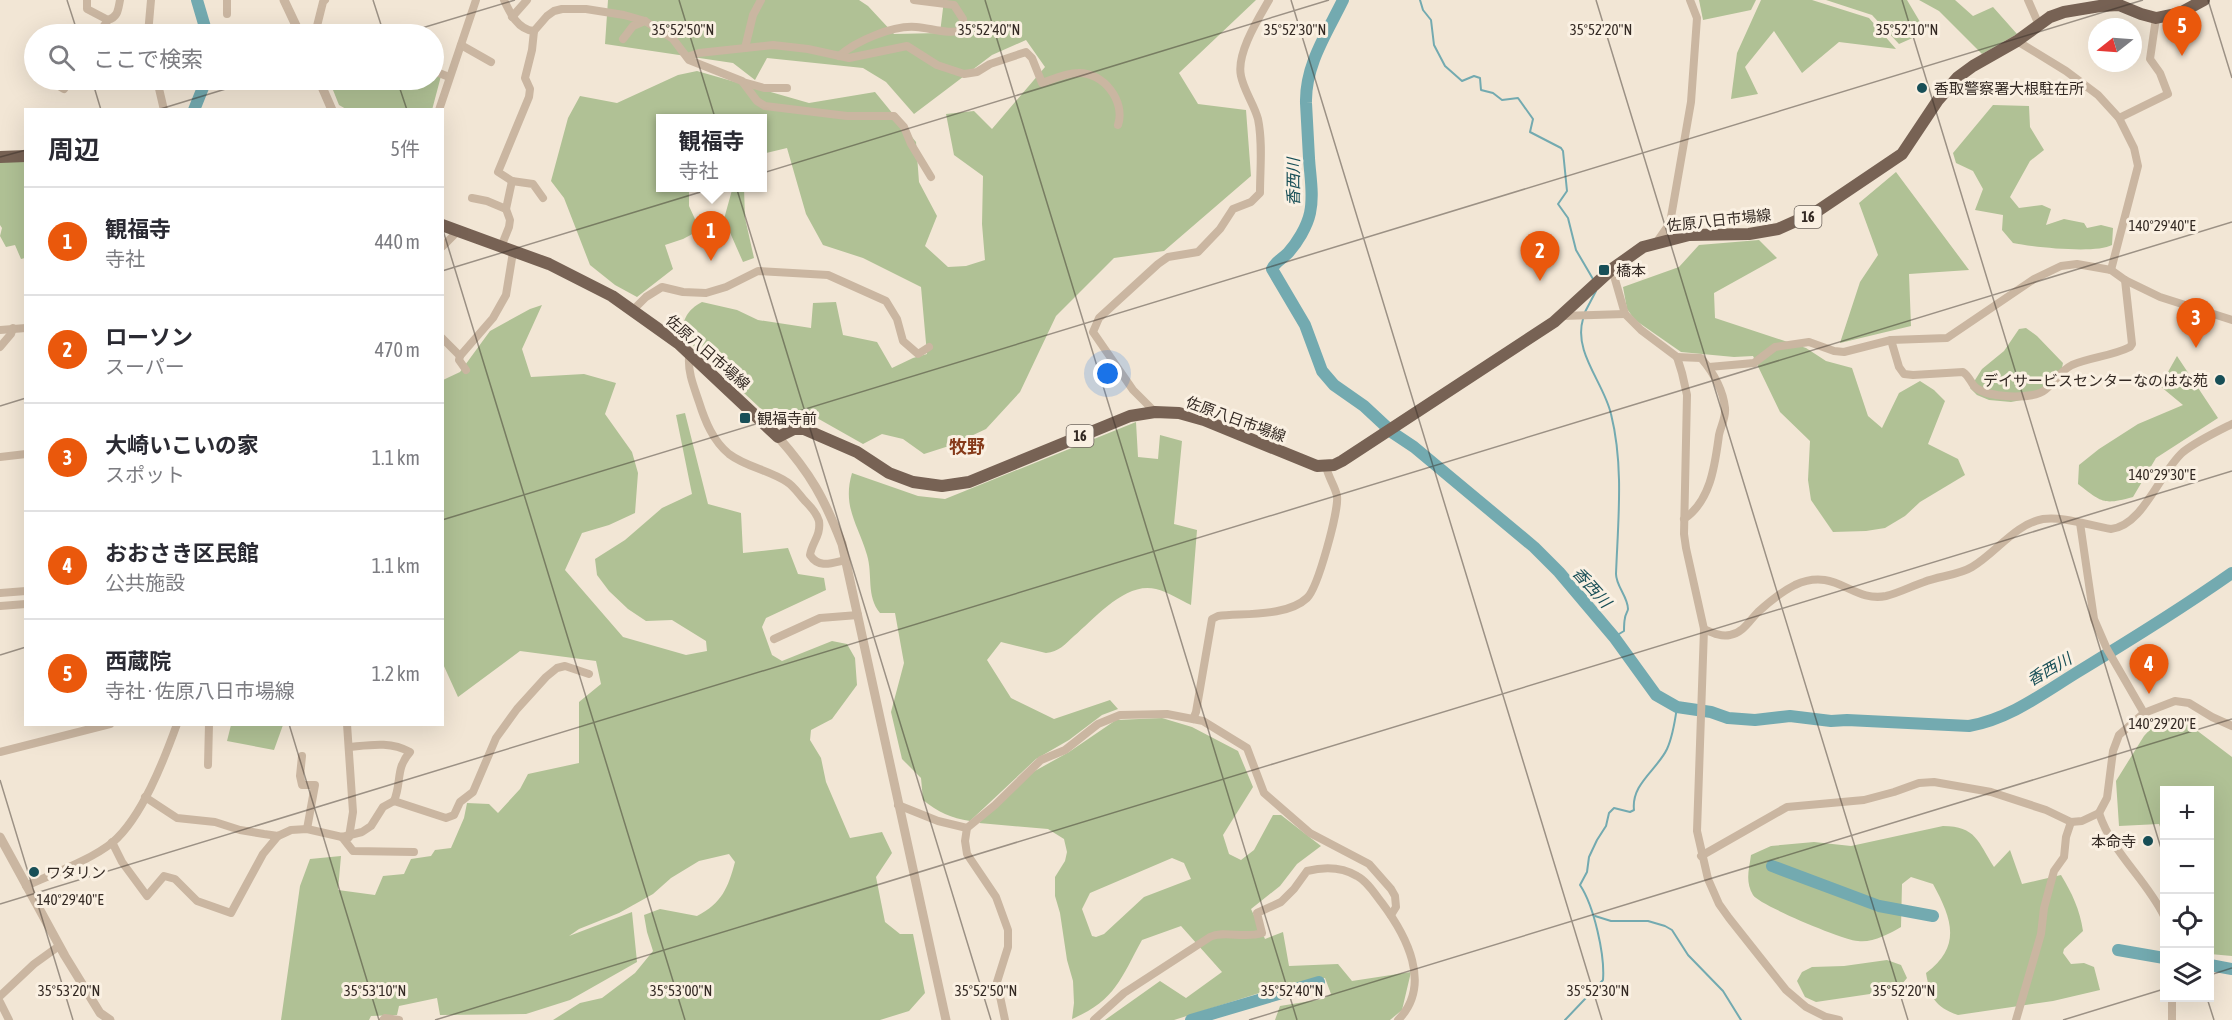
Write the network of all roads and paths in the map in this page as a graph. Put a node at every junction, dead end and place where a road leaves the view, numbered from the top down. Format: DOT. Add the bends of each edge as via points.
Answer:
graph roads {
  1 [pos="87,0"];
  2 [pos="120,0"];
  3 [pos="150,0"];
  4 [pos="227,0"];
  5 [pos="284,0"];
  6 [pos="325,0"];
  7 [pos="476,0"];
  8 [pos="504,0"];
  9 [pos="527,0"];
  10 [pos="761,0"];
  11 [pos="914,0"];
  12 [pos="1269,0"];
  13 [pos="1690,0"];
  14 [pos="2028,0"];
  15 [pos="2204,0"];
  16 [pos="2119,2"];
  17 [pos="227,14"];
  18 [pos="512,17"];
  19 [pos="2156,18"];
  20 [pos="108,20"];
  21 [pos="645,21"];
  22 [pos="105,24"];
  23 [pos="149,24"];
  24 [pos="295,24"];
  25 [pos="318,24"];
  26 [pos="2039,25"];
  27 [pos="534,31"];
  28 [pos="623,39"];
  29 [pos="2017,41"];
  30 [pos="461,45"];
  31 [pos="745,48"];
  32 [pos="839,56"];
  33 [pos="687,57"];
  34 [pos="491,62"];
  35 [pos="444,75"];
  36 [pos="449,77"];
  37 [pos="742,81"];
  38 [pos="787,88"];
  39 [pos="159,90"];
  40 [pos="323,90"];
  41 [pos="164,108"];
  42 [pos="331,108"];
  43 [pos="440,108"];
  44 [pos="2119,118"];
  45 [pos="1118,125"];
  46 [pos="24,156"];
  47 [pos="0,157"];
  48 [pos="931,177"];
  49 [pos="512,181"];
  50 [pos="472,198"];
  51 [pos="543,198"];
  52 [pos="506,209"];
  53 [pos="444,226"];
  54 [pos="459,230"];
  55 [pos="1656,243"];
  56 [pos="444,245"];
  57 [pos="507,249"];
  58 [pos="1612,269"];
  59 [pos="2110,270"];
  60 [pos="2124,280"];
  61 [pos="633,310"];
  62 [pos="1625,315"];
  63 [pos="1562,316"];
  64 [pos="2232,320"];
  65 [pos="13,328"];
  66 [pos="24,328"];
  67 [pos="0,330"];
  68 [pos="444,340"];
  69 [pos="1891,340"];
  70 [pos="0,347"];
  71 [pos="928,347"];
  72 [pos="692,355"];
  73 [pos="460,356"];
  74 [pos="1677,357"];
  75 [pos="1709,368"];
  76 [pos="466,370"];
  77 [pos="1155,412"];
  78 [pos="2232,424"];
  79 [pos="778,437"];
  80 [pos="24,454"];
  81 [pos="0,457"];
  82 [pos="1326,466"];
  83 [pos="1684,519"];
  84 [pos="2080,523"];
  85 [pos="846,560"];
  86 [pos="24,591"];
  87 [pos="0,593"];
  88 [pos="24,604"];
  89 [pos="0,606"];
  90 [pos="858,615"];
  91 [pos="1704,629"];
  92 [pos="774,639"];
  93 [pos="589,674"];
  94 [pos="2144,713"];
  95 [pos="1193,719"];
  96 [pos="94,726"];
  97 [pos="176,726"];
  98 [pos="208,726"];
  99 [pos="347,726"];
  100 [pos="2232,726"];
  101 [pos="77,728"];
  102 [pos="349,747"];
  103 [pos="0,752"];
  104 [pos="302,756"];
  105 [pos="208,765"];
  106 [pos="145,797"];
  107 [pos="394,801"];
  108 [pos="898,805"];
  109 [pos="2099,813"];
  110 [pos="2071,822"];
  111 [pos="967,828"];
  112 [pos="307,830"];
  113 [pos="278,836"];
  114 [pos="0,837"];
  115 [pos="345,837"];
  116 [pos="112,842"];
  117 [pos="414,852"];
  118 [pos="1701,856"];
  119 [pos="26,886"];
  120 [pos="2160,909"];
  121 [pos="1391,915"];
  122 [pos="59,946"];
  123 [pos="0,996"];
  124 [pos="0,1002"];
  125 [pos="2172,1002"];
  126 [pos="106,1019"];
  127 [pos="9,1020"];
  128 [pos="383,1020"];
  129 [pos="399,1020"];
  130 [pos="946,1020"];
  131 [pos="1005,1020"];
  132 [pos="1094,1020"];
  133 [pos="1398,1020"];
  134 [pos="1839,1020"];
  135 [pos="2016,1020"];
  136 [pos="2172,1020"];
  1 -- 20 [label="street" via="87,9"];
  2 -- 20 [label="street" via="118,13"];
  3 -- 23 [label="street"];
  4 -- 17 [label="street"];
  5 -- 24 [label="street"];
  6 -- 25 [label="street"];
  7 -- 30 [label="street"];
  8 -- 18 [label="street"];
  9 -- 18 [label="street"];
  10 -- 31 [label="street"];
  11 -- 32 [label="street" via="954,5 963,19 963,30 912,26 862,40"];
  12 -- 77 [label="street" via="1240,60 1241,77 1258,120 1257,196 1233,209 1198,252 1168,257 1158,264 1099,318 1093,332 1133,390"];
  13 -- 55 [label="street" via="1697,18 1691,102 1670,223"];
  14 -- 26 [label="street"];
  15 -- 19 [label="main road" via="2180,13"];
  16 -- 19 [label="main road, 佐原八日市場線 / 16"];
  16 -- 26 [label="main road, 佐原八日市場線 / 16" via="2064,12"];
  18 -- 27 [label="street" via="522,27"];
  19 -- 44 [label="street" via="2150,58 2168,94"];
  20 -- 22 [label="street"];
  21 -- 27 [label="street" via="586,9 562,9 547,16"];
  21 -- 28 [label="street" via="633,26"];
  21 -- 33 [label="street" via="673,39"];
  26 -- 29 [label="main road, 佐原八日市場線 / 16"];
  27 -- 49 [label="street" via="525,78 529,97 498,172"];
  29 -- 44 [label="street" via="2098,95"];
  29 -- 55 [label="main road, 佐原八日市場線 / 16" via="1958,77 1902,153 1816,213 1778,229 1749,234 1689,235"];
  30 -- 34 [label="street"];
  30 -- 36 [label="street"];
  31 -- 32 [label="street" via="785,46"];
  31 -- 33 [label="street"];
  32 -- 45 [label="street" via="859,57 907,46 937,65 964,74 1026,51 1042,83 1075,73 1102,81 1116,98"];
  33 -- 37 [label="street"];
  35 -- 36 [label="street"];
  36 -- 43 [label="street"];
  37 -- 38 [label="street" via="764,88"];
  37 -- 48 [label="street" via="765,106 855,116 894,116"];
  39 -- 41 [label="street"];
  40 -- 42 [label="street"];
  44 -- 59 [label="street" via="2138,166"];
  46 -- 47 [label="main road"];
  49 -- 51 [label="street" via="533,184"];
  49 -- 52 [label="street"];
  50 -- 52 [label="street"];
  52 -- 57 [label="street" via="510,220"];
  53 -- 54 [label="main road, 佐原八日市場線"];
  54 -- 56 [label="street"];
  54 -- 57 [label="main road, 佐原八日市場線"];
  55 -- 58 [label="main road, 佐原八日市場線 / 16" via="1643,247"];
  57 -- 61 [label="main road, 佐原八日市場線" via="549,264"];
  57 -- 73 [label="street" via="506,295 493,318"];
  58 -- 62 [label="street"];
  58 -- 63 [label="main road, 佐原八日市場線 / 16"];
  59 -- 60 [label="street"];
  59 -- 69 [label="street" via="2077,264 2061,266 2034,279 1947,338"];
  60 -- 64 [label="street" via="2160,297"];
  60 -- 69 [label="street" via="2130,348 2073,365 2037,394 1986,393 1963,372 1904,374"];
  61 -- 71 [label="street" via="662,287 706,293 758,271 828,275 886,301 903,340 918,354"];
  61 -- 72 [label="main road, 佐原八日市場線"];
  62 -- 63 [label="street"];
  62 -- 74 [label="street"];
  63 -- 82 [label="main road, 佐原八日市場線 / 16" via="1342,461"];
  65 -- 66 [label="street"];
  65 -- 67 [label="street"];
  65 -- 70 [label="street"];
  68 -- 73 [label="street"];
  69 -- 75 [label="street" via="1844,352 1809,342 1775,347 1754,363"];
  72 -- 79 [label="main road, 佐原八日市場線"];
  72 -- 85 [label="street" via="688,358 688,369 706,424 719,443 745,464 788,482 811,507 818,520 819,536 810,555 815,563"];
  73 -- 76 [label="street"];
  74 -- 75 [label="street" via="1701,358"];
  74 -- 83 [label="street" via="1687,395"];
  75 -- 83 [label="street" via="1720,390 1725,418 1710,480 1692,514"];
  77 -- 79 [label="main road, 佐原八日市場線 / 16" via="1130,416 969,482 942,486 902,478 857,452 804,429"];
  77 -- 82 [label="main road, 佐原八日市場線 / 16" via="1204,420 1317,466"];
  78 -- 84 [label="street" via="2184,452 2126,524 2111,529"];
  79 -- 85 [label="street" via="819,490"];
  80 -- 81 [label="street"];
  82 -- 95 [label="street" via="1337,504 1312,591 1287,608 1212,619"];
  83 -- 91 [label="street" via="1686,548"];
  84 -- 91 [label="street" via="2043,519 2025,526 1970,569 1885,596 1868,595 1824,579 1810,580 1794,585 1732,635"];
  84 -- 94 [label="street" via="2094,619"];
  85 -- 90 [label="street"];
  86 -- 87 [label="street"];
  88 -- 89 [label="street"];
  90 -- 92 [label="street" via="820,618"];
  90 -- 108 [label="street"];
  91 -- 118 [label="street" via="1697,831"];
  93 -- 107 [label="street" via="565,666 546,677 496,738 473,792 460,802 454,815 440,817"];
  94 -- 100 [label="street" via="2175,701 2189,703"];
  94 -- 109 [label="street" via="2119,735 2107,798"];
  95 -- 111 [label="street" via="1148,713 1120,715 1098,724 1065,750 1041,760"];
  95 -- 121 [label="street" via="1211,724 1247,748 1264,793 1294,820 1320,839 1369,864 1395,896 1396,908"];
  96 -- 101 [label="street"];
  97 -- 106 [label="street"];
  98 -- 105 [label="street"];
  99 -- 102 [label="street"];
  101 -- 103 [label="street"];
  102 -- 107 [label="street" via="387,744 410,752 401,762"];
  102 -- 115 [label="street" via="352,812"];
  104 -- 112 [label="street" via="302,785 315,785"];
  106 -- 113 [label="street" via="177,818"];
  106 -- 116 [label="street"];
  107 -- 115 [label="street" via="383,807 371,826"];
  108 -- 111 [label="street"];
  108 -- 130 [label="street"];
  109 -- 110 [label="street"];
  109 -- 120 [label="street" via="2104,828"];
  110 -- 118 [label="street" via="1991,792 1919,783 1864,800 1787,807"];
  110 -- 135 [label="street" via="2064,857 2054,871"];
  111 -- 131 [label="street" via="966,854 996,897 1008,930 1008,947 997,982"];
  112 -- 113 [label="street" via="291,830"];
  112 -- 115 [label="street"];
  113 -- 116 [label="street" via="263,854 231,914 197,901 175,879 164,876 147,896"];
  114 -- 119 [label="street"];
  115 -- 117 [label="street" via="353,851"];
  116 -- 119 [label="street"];
  118 -- 134 [label="street" via="1719,904 1786,990 1806,1007"];
  119 -- 122 [label="street"];
  121 -- 132 [label="street" via="1359,877 1332,869 1307,871 1281,902 1257,912 1262,933 1210,937 1124,993"];
  121 -- 133 [label="street" via="1406,940 1414,971 1410,1005"];
  122 -- 123 [label="street"];
  122 -- 126 [label="street"];
  124 -- 127 [label="street"];
  125 -- 136 [label="street"];
  128 -- 129 [label="street"];
}
